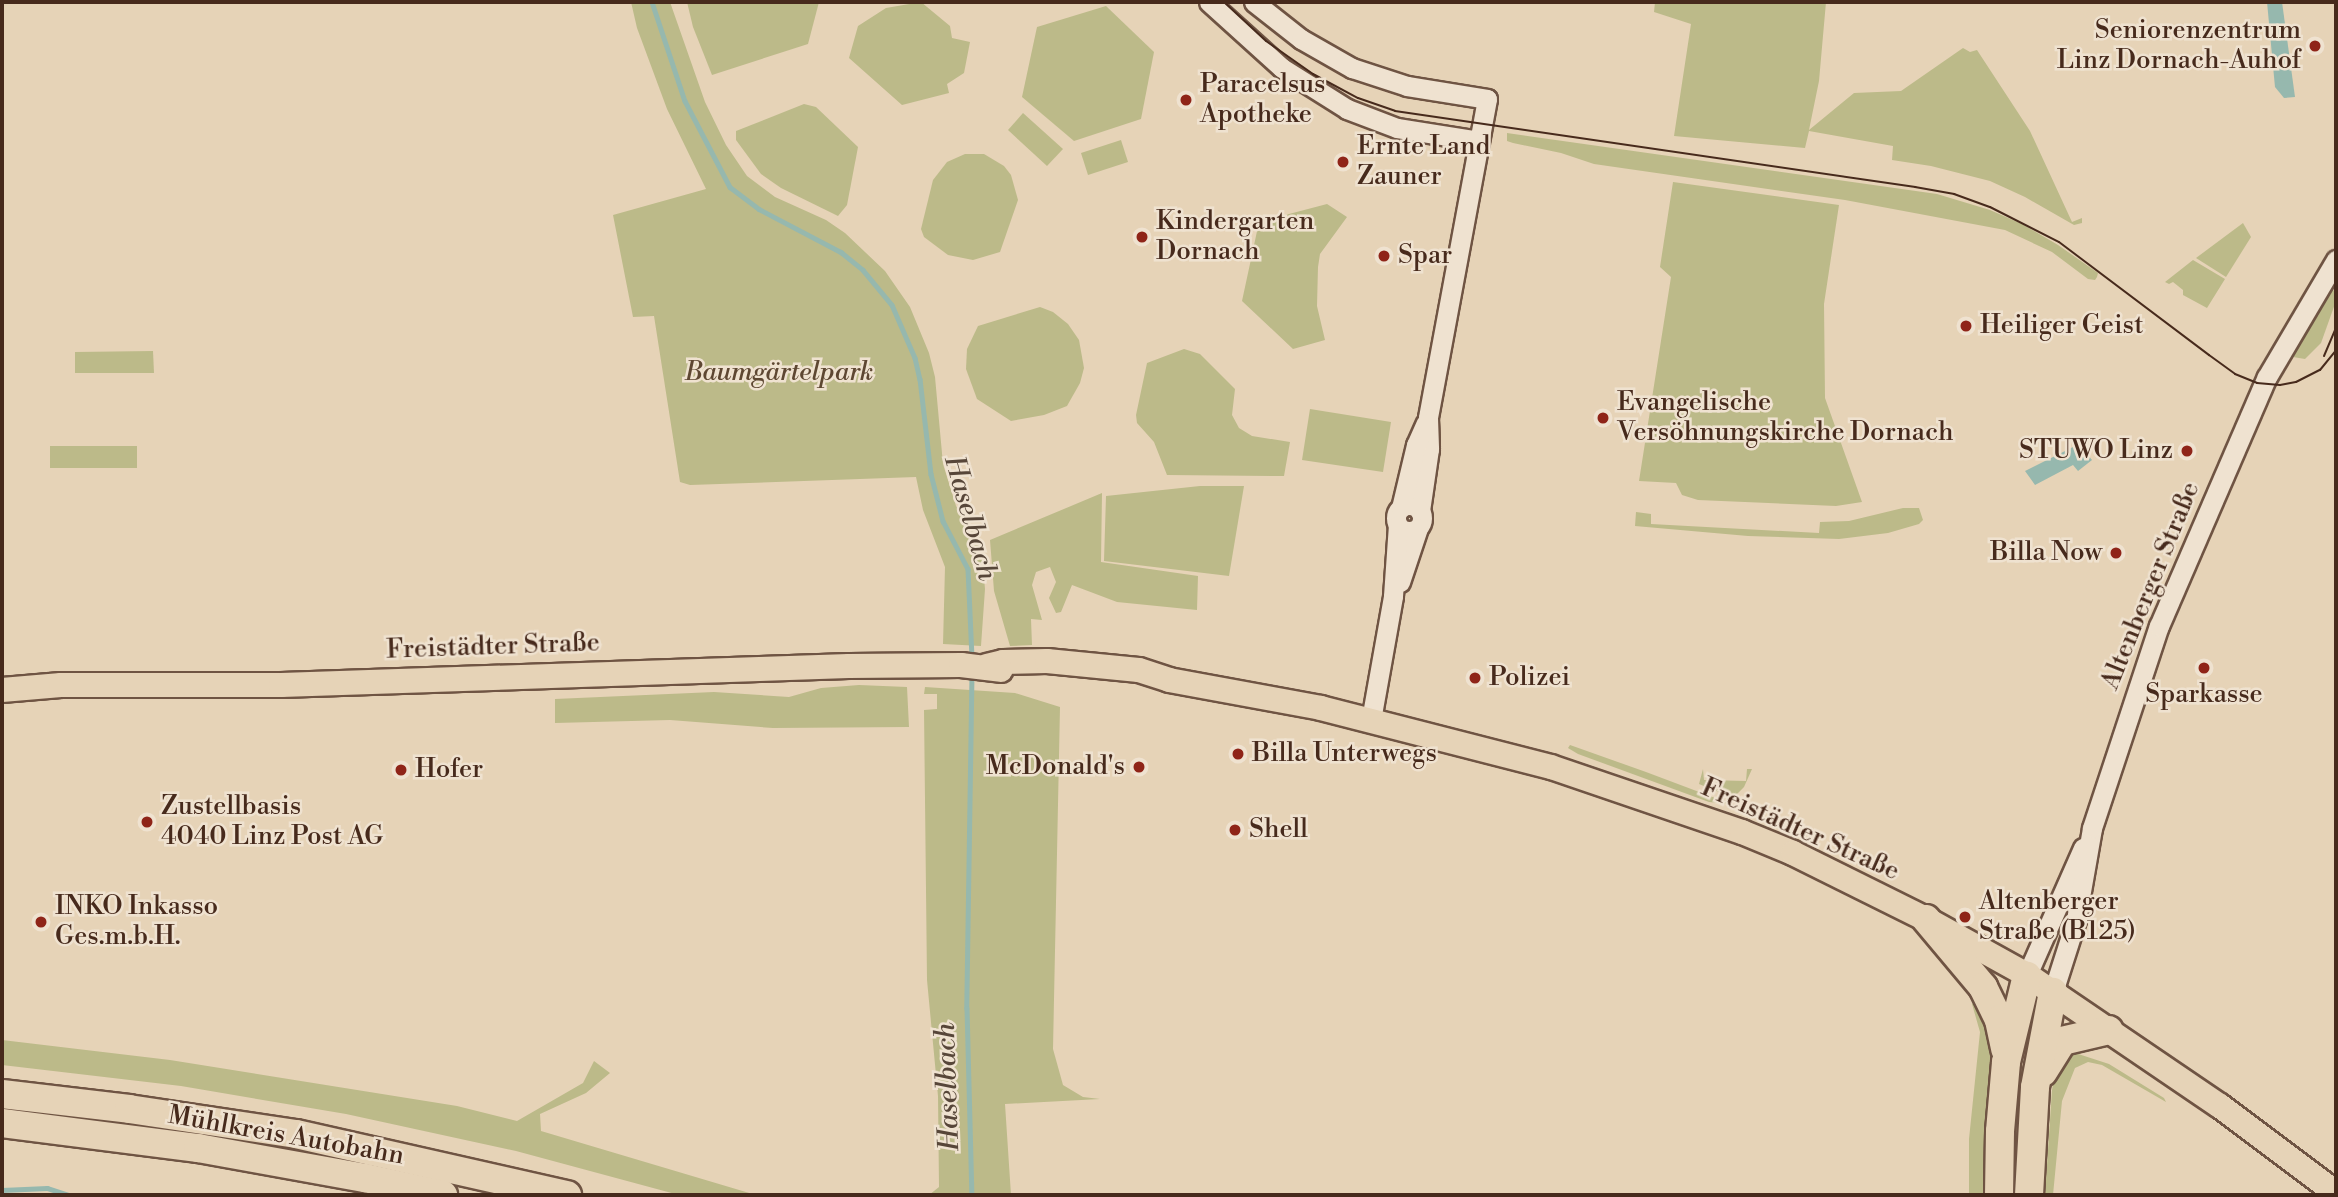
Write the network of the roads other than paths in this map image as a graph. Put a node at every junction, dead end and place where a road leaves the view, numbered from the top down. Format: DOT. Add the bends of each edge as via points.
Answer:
graph roads {
  1 [pos="1209,2"];
  2 [pos="1254,2"];
  3 [pos="1479,141"];
  4 [pos="2336,260"];
  5 [pos="2,690"];
  6 [pos="1371,720"];
  7 [pos="2092,828"];
  8 [pos="1926,919"];
  9 [pos="2027,975"];
  10 [pos="2053,992"];
  11 [pos="2109,1030"];
  12 [pos="2006,1062"];
  13 [pos="2035,1087"];
  14 [pos="2,1094"];
  15 [pos="2,1123"];
  16 [pos="2336,1193"];
  17 [pos="443,1195"];
  18 [pos="567,1195"];
  19 [pos="1999,1195"];
  20 [pos="2029,1195"];
  1 -- 3 [label="street" via="1282,68 1347,109 1397,128"];
  2 -- 3 [label="street" via="1301,39 1352,68 1407,86 1487,99"];
  3 -- 6 [label="street" via="1428,418 1429,449 1409,518"];
  4 -- 7 [label="street, Altenberger Straße" via="2267,377 2199,532 2154,639"];
  5 -- 6 [label="main road, Freistädter Straße" via="120,683 281,685 1047,661 1139,670"];
  6 -- 8 [label="main road, Freistädter Straße" via="1551,767 1709,819 1793,853"];
  7 -- 9 [label="street, Altenberger Straße"];
  7 -- 10 [label="street, Altenberger Straße" via="2076,920"];
  8 -- 9 [label="main road, Freistädter Straße"];
  8 -- 12 [label="highway" via="1983,988 1999,1020"];
  9 -- 10 [label="main road, Freistädter Straße"];
  9 -- 12 [label="highway"];
  10 -- 11 [label="main road, Freistädter Straße"];
  10 -- 13 [label="highway"];
  11 -- 13 [label="highway" via="2062,1041"];
  11 -- 16 [label="main road, Freistädter Straße"];
  12 -- 19 [label="highway"];
  13 -- 20 [label="highway"];
  14 -- 18 [label="highway, Mühlkreis Autobahn" via="296,1134"];
  15 -- 17 [label="highway, Mühlkreis Autobahn" via="198,1148"];
}
